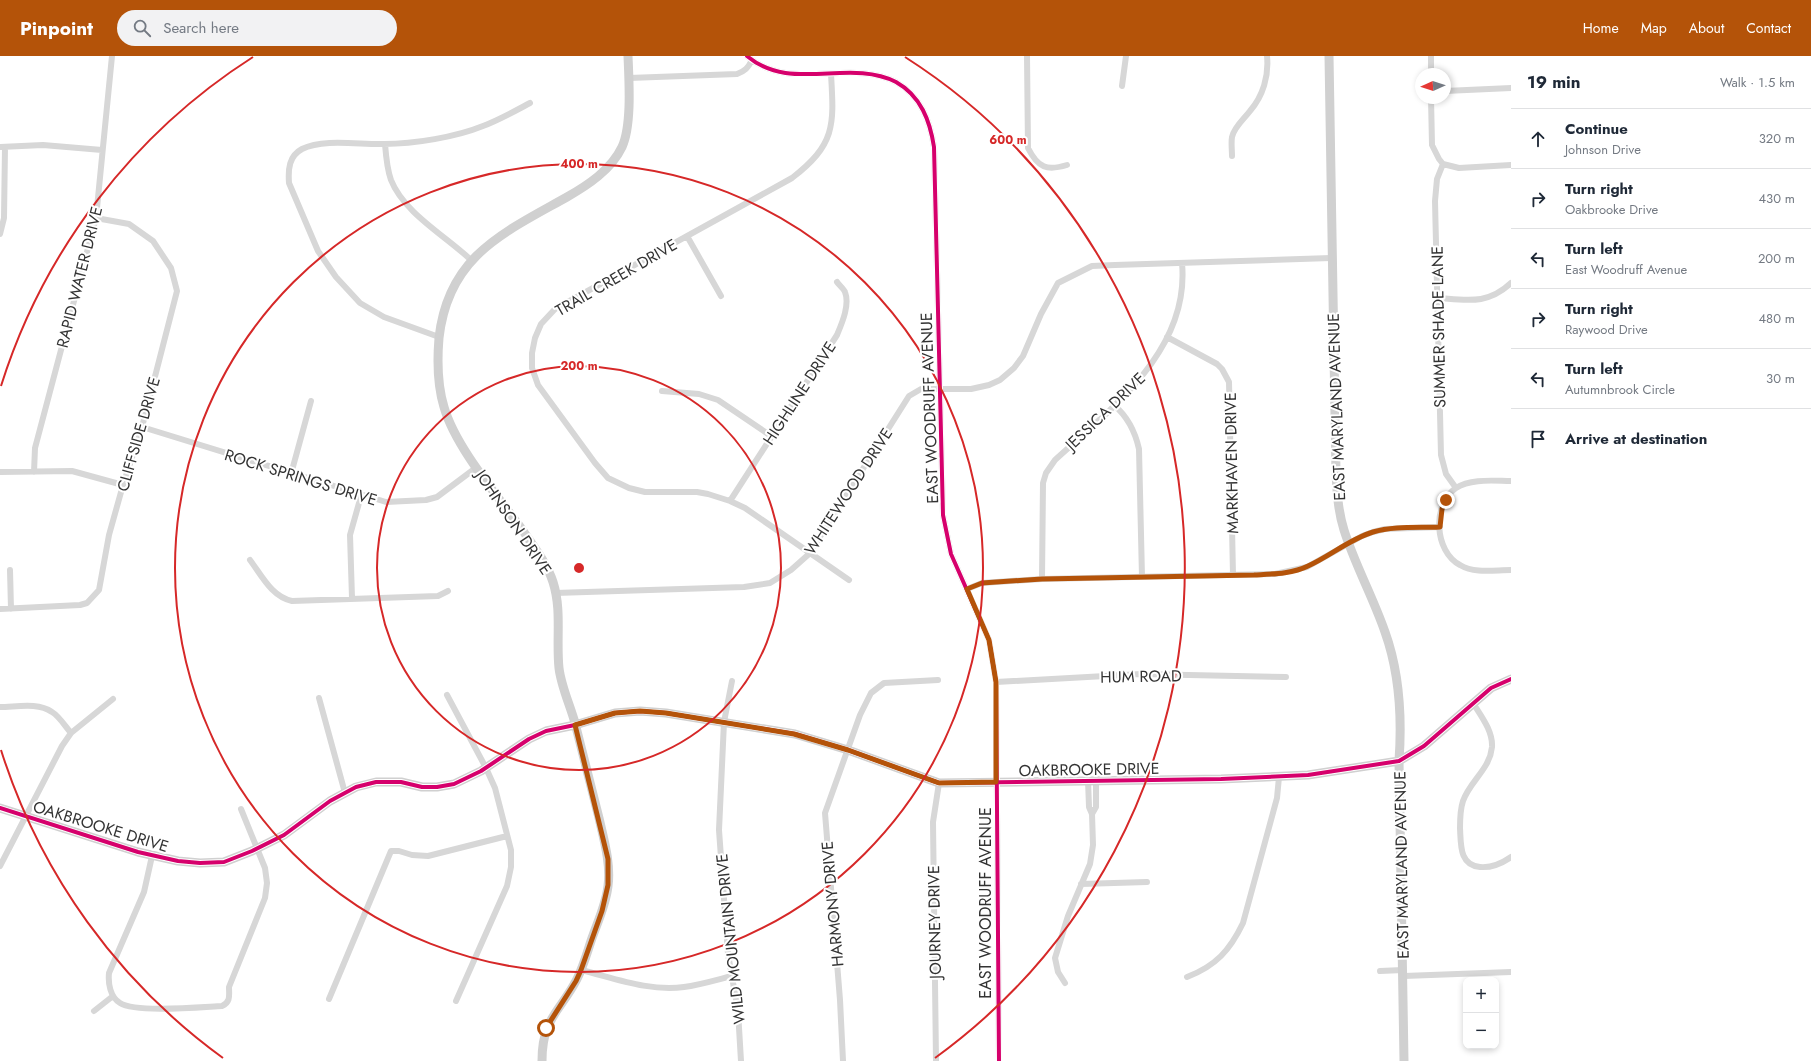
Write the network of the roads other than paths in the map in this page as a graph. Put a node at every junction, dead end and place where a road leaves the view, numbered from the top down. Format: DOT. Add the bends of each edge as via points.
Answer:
graph roads {
  1 [pos="112,56"];
  2 [pos="628,56"];
  3 [pos="1027,56"];
  4 [pos="1126,56"];
  5 [pos="1268,56"];
  6 [pos="1329,56"];
  7 [pos="1431,56"];
  8 [pos="750,58"];
  9 [pos="1431,68"];
  10 [pos="831,74"];
  11 [pos="629,78"];
  12 [pos="1122,86"];
  13 [pos="1511,88"];
  14 [pos="1451,91"];
  15 [pos="530,103"];
  16 [pos="1431,104"];
  17 [pos="384,144"];
  18 [pos="2,147"];
  19 [pos="102,150"];
  20 [pos="1232,156"];
  21 [pos="1443,164"];
  22 [pos="1067,165"];
  23 [pos="1511,165"];
  24 [pos="96,218"];
  25 [pos="0,234"];
  26 [pos="687,236"];
  27 [pos="1331,258"];
  28 [pos="471,260"];
  29 [pos="1182,262"];
  30 [pos="836,282"];
  31 [pos="1511,284"];
  32 [pos="721,296"];
  33 [pos="1438,298"];
  34 [pos="439,336"];
  35 [pos="1167,337"];
  36 [pos="940,388"];
  37 [pos="662,391"];
  38 [pos="311,401"];
  39 [pos="1114,405"];
  40 [pos="142,428"];
  41 [pos="771,436"];
  42 [pos="477,468"];
  43 [pos="0,472"];
  44 [pos="34,472"];
  45 [pos="291,474"];
  46 [pos="1511,481"];
  47 [pos="123,485"];
  48 [pos="1456,488"];
  49 [pos="360,496"];
  50 [pos="730,500"];
  51 [pos="1440,527"];
  52 [pos="1349,544"];
  53 [pos="809,554"];
  54 [pos="250,560"];
  55 [pos="10,570"];
  56 [pos="1511,570"];
  57 [pos="1233,575"];
  58 [pos="1142,577"];
  59 [pos="1042,579"];
  60 [pos="849,580"];
  61 [pos="967,589"];
  62 [pos="448,590"];
  63 [pos="555,593"];
  64 [pos="352,598"];
  65 [pos="11,608"];
  66 [pos="0,609"];
  67 [pos="1286,677"];
  68 [pos="1511,679"];
  69 [pos="938,680"];
  70 [pos="732,681"];
  71 [pos="996,682"];
  72 [pos="447,695"];
  73 [pos="319,698"];
  74 [pos="113,699"];
  75 [pos="1473,703"];
  76 [pos="0,707"];
  77 [pos="724,722"];
  78 [pos="575,725"];
  79 [pos="71,733"];
  80 [pos="848,750"];
  81 [pos="1399,761"];
  82 [pos="486,768"];
  83 [pos="1279,777"];
  84 [pos="1092,780"];
  85 [pos="996,782"];
  86 [pos="939,783"];
  87 [pos="345,793"];
  88 [pos="1089,802"];
  89 [pos="1096,802"];
  90 [pos="0,808"];
  91 [pos="241,809"];
  92 [pos="1092,814"];
  93 [pos="26,816"];
  94 [pos="507,836"];
  95 [pos="258,848"];
  96 [pos="152,856"];
  97 [pos="1511,857"];
  98 [pos="0,866"];
  99 [pos="1147,882"];
  100 [pos="1081,884"];
  101 [pos="581,970"];
  102 [pos="1380,971"];
  103 [pos="1511,972"];
  104 [pos="1404,973"];
  105 [pos="732,976"];
  106 [pos="1187,977"];
  107 [pos="1064,983"];
  108 [pos="113,996"];
  109 [pos="329,999"];
  110 [pos="456,1001"];
  111 [pos="94,1010"];
  112 [pos="542,1061"];
  113 [pos="740,1061"];
  114 [pos="843,1061"];
  115 [pos="936,1061"];
  116 [pos="999,1061"];
  117 [pos="1404,1061"];
  1 -- 19 [label="street, RAPID WATER DRIVE"];
  2 -- 11 [label="street, JOHNSON DRIVE"];
  3 -- 22 [label="street" via="1028,148 1042,167 1057,168"];
  4 -- 12 [label="street"];
  5 -- 20 [label="street" via="1264,88 1259,101 1232,136"];
  6 -- 27 [label="street, EAST MARYLAND AVENUE"];
  7 -- 9 [label="street"];
  8 -- 10 [label="street, EAST WOODRUFF AVENUE" via="776,71 797,75"];
  8 -- 11 [label="street" via="749,67 737,74"];
  10 -- 26 [label="street, TRAIL CREEK DRIVE" via="831,128 819,154 792,178"];
  10 -- 36 [label="street, EAST WOODRUFF AVENUE" via="857,72 885,77 904,87 921,104 931,125 934,147"];
  11 -- 28 [label="street, JOHNSON DRIVE" via="629,103 622,147 606,168 586,186 492,240"];
  13 -- 14 [label="street"];
  15 -- 17 [label="street" via="482,127 450,136"];
  16 -- 21 [label="street" via="1432,145"];
  17 -- 28 [label="street" via="387,167 401,198"];
  17 -- 34 [label="street" via="348,142 304,148 291,160 289,183 318,251 336,277 360,303 384,317"];
  18 -- 19 [label="street" via="43,145"];
  18 -- 25 [label="street" via="4,218"];
  19 -- 24 [label="street, RAPID WATER DRIVE"];
  21 -- 23 [label="street" via="1459,168"];
  21 -- 33 [label="street, SUMMER SHADE LANE" via="1435,189"];
  24 -- 40 [label="street, CLIFFSIDE DRIVE" via="129,224 153,241 171,268 177,291"];
  24 -- 44 [label="street, RAPID WATER DRIVE" via="35,448"];
  26 -- 32 [label="street"];
  26 -- 50 [label="street, TRAIL CREEK DRIVE" via="555,309 541,324 535,338 532,368 538,385 608,478 645,492 697,492"];
  27 -- 29 [label="street"];
  27 -- 52 [label="street, EAST MARYLAND AVENUE" via="1336,473 1340,513"];
  28 -- 34 [label="street, JOHNSON DRIVE" via="446,303"];
  29 -- 35 [label="street, JESSICA DRIVE" via="1181,301"];
  29 -- 36 [label="street" via="1092,266 1066,278 1058,283 1049,298 1024,356 1006,376 989,385 971,389"];
  30 -- 41 [label="street, HIGHLINE DRIVE" via="845,292 846,302 845,316 837,335"];
  31 -- 33 [label="street" via="1490,298"];
  33 -- 48 [label="street, SUMMER SHADE LANE" via="1441,455 1446,474"];
  34 -- 42 [label="street, JOHNSON DRIVE" via="438,378 445,409 451,427"];
  35 -- 39 [label="street, JESSICA DRIVE" via="1141,379"];
  35 -- 57 [label="street, MARKHAVEN DRIVE" via="1217,364 1229,382"];
  36 -- 53 [label="street, WHITEWOOD DRIVE" via="921,389 909,396"];
  36 -- 61 [label="street, EAST WOODRUFF AVENUE" via="944,515 951,554"];
  37 -- 41 [label="street" via="699,394 718,400"];
  38 -- 45 [label="street"];
  39 -- 58 [label="street" via="1131,423 1139,449"];
  39 -- 59 [label="street, JESSICA DRIVE" via="1055,460 1046,473 1042,499"];
  40 -- 45 [label="street, ROCK SPRINGS DRIVE"];
  40 -- 47 [label="street, CLIFFSIDE DRIVE"];
  41 -- 50 [label="street, HIGHLINE DRIVE"];
  42 -- 49 [label="street, ROCK SPRINGS DRIVE" via="437,497 426,500 386,502"];
  42 -- 63 [label="street, JOHNSON DRIVE" via="531,543 552,581"];
  43 -- 44 [label="street"];
  44 -- 47 [label="street" via="72,471"];
  45 -- 49 [label="street, ROCK SPRINGS DRIVE"];
  46 -- 48 [label="street" via="1475,482"];
  47 -- 65 [label="street, CLIFFSIDE DRIVE" via="109,535 99,590 94,597 87,603 75,606"];
  48 -- 51 [label="street" via="1442,509"];
  49 -- 64 [label="street" via="350,535"];
  50 -- 53 [label="street, TRAIL CREEK DRIVE"];
  51 -- 52 [label="street" via="1385,529 1362,536"];
  51 -- 56 [label="street" via="1445,550 1461,566 1474,570"];
  52 -- 57 [label="street" via="1307,567 1275,574"];
  52 -- 81 [label="street, EAST MARYLAND AVENUE" via="1392,657 1399,711"];
  53 -- 60 [label="street, TRAIL CREEK DRIVE"];
  53 -- 63 [label="street, WHITEWOOD DRIVE" via="791,570 770,583 744,587"];
  54 -- 64 [label="street" via="277,595 284,599 292,601"];
  55 -- 65 [label="street"];
  57 -- 58 [label="street"];
  58 -- 59 [label="street"];
  59 -- 61 [label="street" via="982,583"];
  61 -- 71 [label="street, EAST WOODRUFF AVENUE" via="989,640"];
  62 -- 64 [label="street" via="438,596"];
  63 -- 78 [label="street, JOHNSON DRIVE" via="560,669"];
  65 -- 66 [label="street, CLIFFSIDE DRIVE"];
  67 -- 71 [label="street, HUM ROAD" via="1141,674"];
  68 -- 75 [label="street, OAKBROOKE DRIVE" via="1492,688"];
  69 -- 80 [label="street, HARMONY DRIVE" via="884,683 871,692"];
  70 -- 77 [label="street, WILD MOUNTAIN DRIVE"];
  71 -- 85 [label="street, EAST WOODRUFF AVENUE"];
  72 -- 82 [label="street"];
  73 -- 87 [label="street"];
  74 -- 79 [label="street"];
  75 -- 81 [label="street, OAKBROOKE DRIVE" via="1424,746"];
  75 -- 97 [label="street" via="1488,729 1492,746 1485,767 1463,800 1460,812 1461,849 1465,859 1476,866 1497,865"];
  76 -- 79 [label="street" via="44,708 54,712"];
  77 -- 78 [label="street, OAKBROOKE DRIVE" via="640,711 615,713"];
  77 -- 80 [label="street, OAKBROOKE DRIVE" via="794,734"];
  77 -- 105 [label="street, WILD MOUNTAIN DRIVE" via="719,830 728,954"];
  78 -- 82 [label="street, OAKBROOKE DRIVE" via="546,731 529,739"];
  78 -- 101 [label="street, JOHNSON DRIVE" via="608,859 608,885 602,911"];
  79 -- 93 [label="street"];
  80 -- 86 [label="street, OAKBROOKE DRIVE"];
  80 -- 114 [label="street, HARMONY DRIVE" via="825,814"];
  81 -- 83 [label="street, OAKBROOKE DRIVE"];
  81 -- 104 [label="street, EAST MARYLAND AVENUE"];
  82 -- 87 [label="street, OAKBROOKE DRIVE" via="454,784 422,787 401,782 376,782"];
  82 -- 94 [label="street" via="495,788"];
  83 -- 84 [label="street, OAKBROOKE DRIVE"];
  83 -- 106 [label="street" via="1277,798 1243,923 1225,954"];
  84 -- 85 [label="street, OAKBROOKE DRIVE"];
  84 -- 88 [label="street"];
  84 -- 89 [label="street"];
  85 -- 86 [label="street, OAKBROOKE DRIVE"];
  85 -- 116 [label="street, EAST WOODRUFF AVENUE"];
  86 -- 115 [label="street, JOURNEY DRIVE" via="933,822"];
  87 -- 95 [label="street, OAKBROOKE DRIVE" via="284,835"];
  88 -- 89 [label="street"];
  88 -- 92 [label="street"];
  89 -- 92 [label="street"];
  90 -- 93 [label="street, OAKBROOKE DRIVE"];
  91 -- 95 [label="street"];
  92 -- 100 [label="street" via="1093,845 1090,864"];
  93 -- 96 [label="street, OAKBROOKE DRIVE"];
  93 -- 98 [label="street"];
  94 -- 109 [label="street" via="428,856 412,856 391,851"];
  94 -- 110 [label="street" via="511,850 507,886"];
  95 -- 96 [label="street, OAKBROOKE DRIVE" via="224,862 200,863"];
  95 -- 108 [label="street" via="265,868 265,898 234,970 227,1004 135,1008 120,1003"];
  96 -- 108 [label="street" via="144,892 109,972 108,984"];
  99 -- 100 [label="street"];
  100 -- 107 [label="street" via="1056,950 1056,964"];
  101 -- 105 [label="street" via="635,984 658,987 683,987"];
  101 -- 112 [label="street, JOHNSON DRIVE" via="546,1028"];
  102 -- 104 [label="street"];
  103 -- 104 [label="street"];
  104 -- 117 [label="street, EAST MARYLAND AVENUE"];
  105 -- 113 [label="street, WILD MOUNTAIN DRIVE" via="738,1010"];
  108 -- 111 [label="street"];
}
